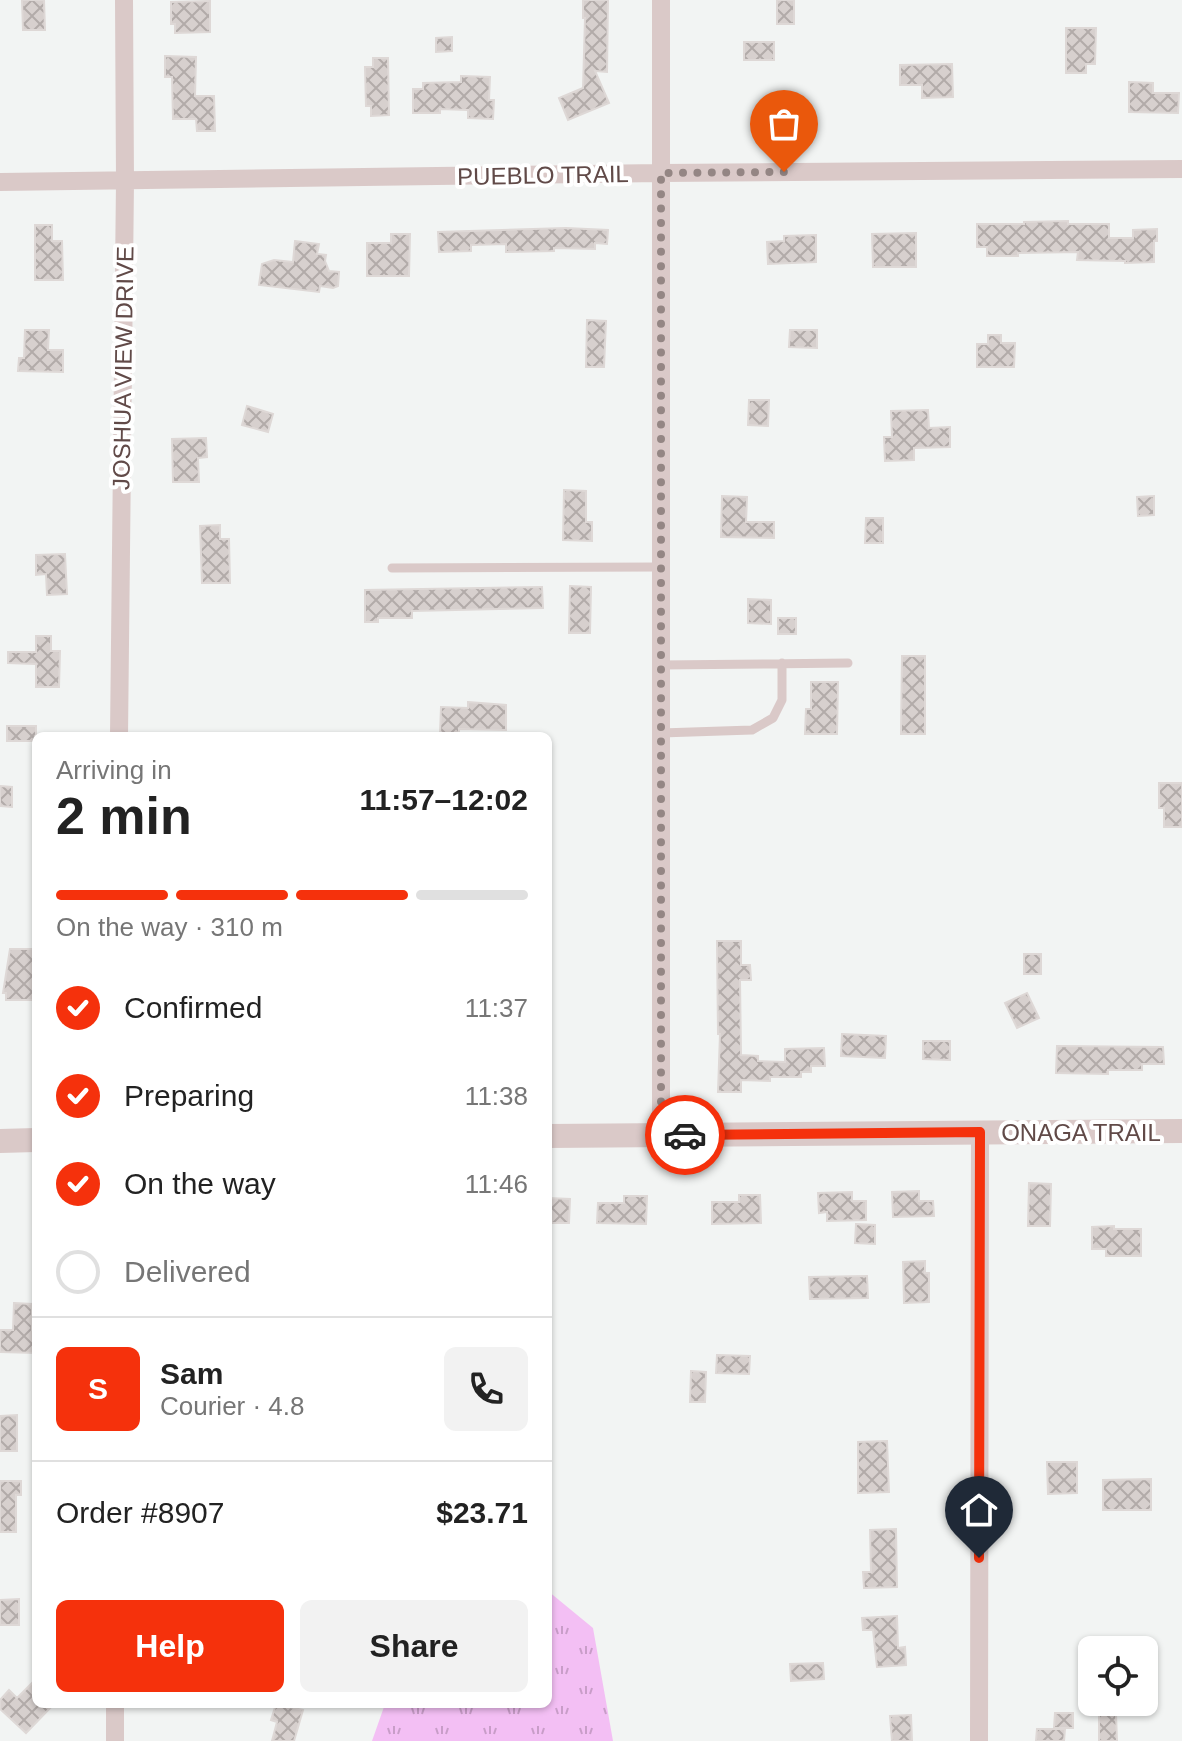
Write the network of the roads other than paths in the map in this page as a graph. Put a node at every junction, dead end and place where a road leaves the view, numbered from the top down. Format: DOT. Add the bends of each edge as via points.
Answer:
graph roads {
  1 [pos="124,0"];
  2 [pos="661,0"];
  3 [pos="1182,169"];
  4 [pos="661,173"];
  5 [pos="125,181"];
  6 [pos="0,182"];
  7 [pos="661,567"];
  8 [pos="392,568"];
  9 [pos="782,663"];
  10 [pos="848,663"];
  11 [pos="661,665"];
  12 [pos="119,732"];
  13 [pos="661,733"];
  14 [pos="1182,1131"];
  15 [pos="980,1132"];
  16 [pos="661,1135"];
  17 [pos="552,1136"];
  18 [pos="32,1140"];
  19 [pos="0,1141"];
  20 [pos="115,1708"];
  21 [pos="115,1741"];
  22 [pos="979,1741"];
  1 -- 5 [label="street, JOSHUA VIEW DRIVE"];
  2 -- 4 [label="street"];
  3 -- 4 [label="street, PUEBLO TRAIL"];
  4 -- 5 [label="street, PUEBLO TRAIL"];
  4 -- 7 [label="street"];
  5 -- 6 [label="street, PUEBLO TRAIL"];
  5 -- 12 [label="street, JOSHUA VIEW DRIVE"];
  7 -- 8 [label="lane"];
  7 -- 11 [label="street"];
  9 -- 10 [label="lane"];
  9 -- 11 [label="lane"];
  9 -- 13 [label="lane" via="782,700 773,718 752,730"];
  11 -- 13 [label="street"];
  13 -- 16 [label="street"];
  14 -- 15 [label="street, ONAGA TRAIL"];
  15 -- 16 [label="street, ONAGA TRAIL"];
  15 -- 22 [label="street"];
  16 -- 17 [label="street, ONAGA TRAIL"];
  18 -- 19 [label="street"];
  20 -- 21 [label="street"];
}
